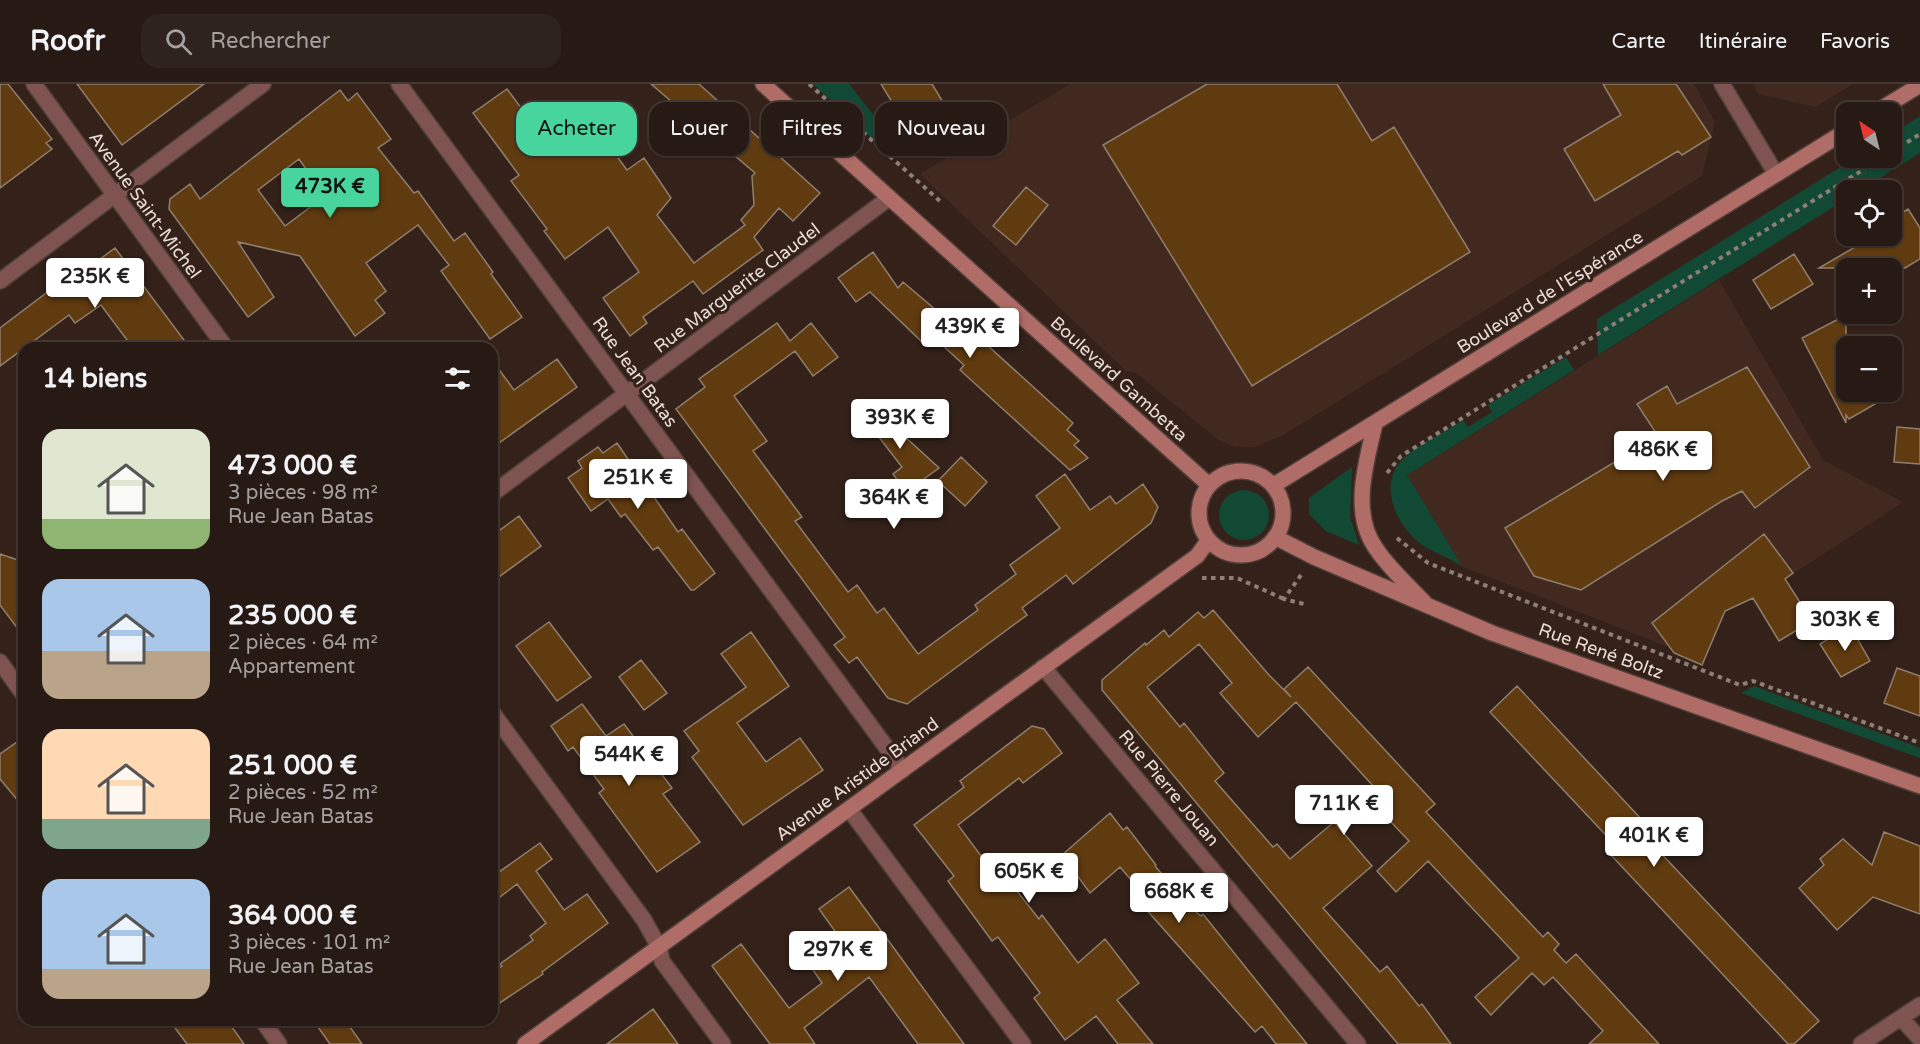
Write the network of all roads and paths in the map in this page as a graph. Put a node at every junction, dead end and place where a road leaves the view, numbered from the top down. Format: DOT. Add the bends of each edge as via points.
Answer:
graph roads {
  1 [pos="34,84"];
  2 [pos="263,84"];
  3 [pos="399,84"];
  4 [pos="763,84"];
  5 [pos="809,84"];
  6 [pos="1722,84"];
  7 [pos="1920,85"];
  8 [pos="1892,102"];
  9 [pos="1920,134"];
  10 [pos="1836,137"];
  11 [pos="1902,146"];
  12 [pos="1866,168"];
  13 [pos="1776,174"];
  14 [pos="114,196"];
  15 [pos="889,198"];
  16 [pos="941,202"];
  17 [pos="0,281"];
  18 [pos="222,342"];
  19 [pos="627,394"];
  20 [pos="1375,424"];
  21 [pos="1384,482"];
  22 [pos="1209,485"];
  23 [pos="1274,486"];
  24 [pos="498,490"];
  25 [pos="1394,533"];
  26 [pos="1275,537"];
  27 [pos="1208,541"];
  28 [pos="1314,557"];
  29 [pos="1176,571"];
  30 [pos="1284,599"];
  31 [pos="1304,604"];
  32 [pos="1427,606"];
  33 [pos="0,662"];
  34 [pos="1043,667"];
  35 [pos="18,687"];
  36 [pos="498,720"];
  37 [pos="1920,743"];
  38 [pos="903,770"];
  39 [pos="1920,786"];
  40 [pos="849,809"];
  41 [pos="659,947"];
  42 [pos="1920,1005"];
  43 [pos="1902,1019"];
  44 [pos="266,1026"];
  45 [pos="1920,1039"];
  46 [pos="279,1044"];
  47 [pos="525,1044"];
  48 [pos="723,1044"];
  49 [pos="1023,1044"];
  50 [pos="1358,1044"];
  51 [pos="1861,1044"];
  1 -- 14 [label="street, Avenue Saint-Michel"];
  2 -- 14 [label="street"];
  3 -- 19 [label="street, Rue Jean Batas"];
  4 -- 15 [label="main road, Boulevard Gambetta"];
  5 -- 16 [label="path"];
  6 -- 13 [label="street"];
  7 -- 8 [label="main road"];
  9 -- 11 [label="path"];
  10 -- 13 [label="main road, Boulevard de l'Espérance"];
  12 -- 21 [label="path" via="1401,456"];
  13 -- 20 [label="main road, Boulevard de l'Espérance"];
  14 -- 17 [label="street"];
  14 -- 18 [label="street, Avenue Saint-Michel"];
  15 -- 19 [label="street, Rue Marguerite Claudel"];
  15 -- 22 [label="main road, Boulevard Gambetta"];
  19 -- 24 [label="street, Rue Marguerite Claudel"];
  19 -- 38 [label="street, Rue Jean Batas"];
  20 -- 23 [label="main road, Boulevard de l'Espérance"];
  20 -- 32 [label="main road" via="1362,487 1362,511 1375,549"];
  22 -- 23 [label="main road" via="1220,476 1248,471"];
  22 -- 27 [label="main road" via="1202,495 1198,519"];
  23 -- 26 [label="main road" via="1283,511"];
  25 -- 37 [label="path" via="1428,563 1740,685 1753,681"];
  26 -- 27 [label="main road" via="1267,547 1243,556 1218,549"];
  26 -- 28 [label="main road, Rue René Boltz"];
  27 -- 29 [label="main road, Avenue Aristide Briand" via="1197,556"];
  28 -- 30 [label="path"];
  28 -- 32 [label="main road, Rue René Boltz"];
  29 -- 30 [label="path" via="1196,578 1237,578"];
  29 -- 34 [label="main road, Avenue Aristide Briand"];
  30 -- 31 [label="path"];
  32 -- 39 [label="main road, Rue René Boltz" via="1492,633"];
  33 -- 35 [label="street"];
  34 -- 38 [label="main road, Avenue Aristide Briand"];
  34 -- 50 [label="street, Rue Pierre Jouan"];
  36 -- 41 [label="street" via="644,920"];
  38 -- 40 [label="main road, Avenue Aristide Briand"];
  40 -- 41 [label="main road, Avenue Aristide Briand"];
  40 -- 49 [label="street"];
  41 -- 47 [label="main road, Avenue Aristide Briand"];
  41 -- 48 [label="street" via="662,961"];
  42 -- 43 [label="street"];
  43 -- 45 [label="street"];
  43 -- 51 [label="street"];
  44 -- 46 [label="street"];
}
